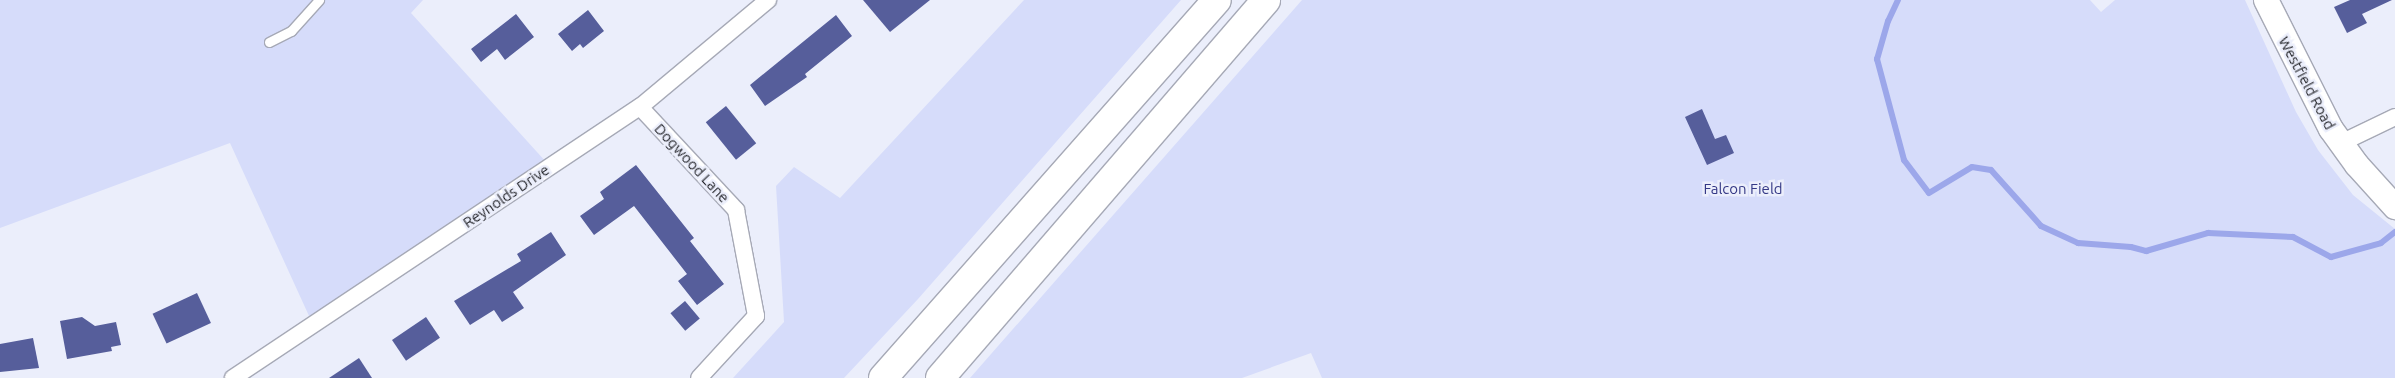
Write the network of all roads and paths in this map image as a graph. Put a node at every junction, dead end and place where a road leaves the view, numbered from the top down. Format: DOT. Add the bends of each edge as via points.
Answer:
graph roads {
  1 [pos="319,0"];
  2 [pos="768,0"];
  3 [pos="1217,0"];
  4 [pos="1266,0"];
  5 [pos="2266,0"];
  6 [pos="269,42"];
  7 [pos="640,107"];
  8 [pos="2395,117"];
  9 [pos="2341,143"];
  10 [pos="2395,207"];
  11 [pos="233,378"];
  12 [pos="698,378"];
  13 [pos="883,378"];
  14 [pos="940,378"];
  1 -- 6 [label="lane" via="291,30"];
  2 -- 7 [label="street, Reynolds Drive"];
  3 -- 13 [label="highway"];
  4 -- 14 [label="highway"];
  5 -- 9 [label="street, Westfield Road" via="2316,104"];
  7 -- 11 [label="street, Reynolds Drive"];
  7 -- 12 [label="street, Dogwood Lane" via="736,210 756,316"];
  8 -- 9 [label="street"];
  9 -- 10 [label="street, Westfield Road"];
}
